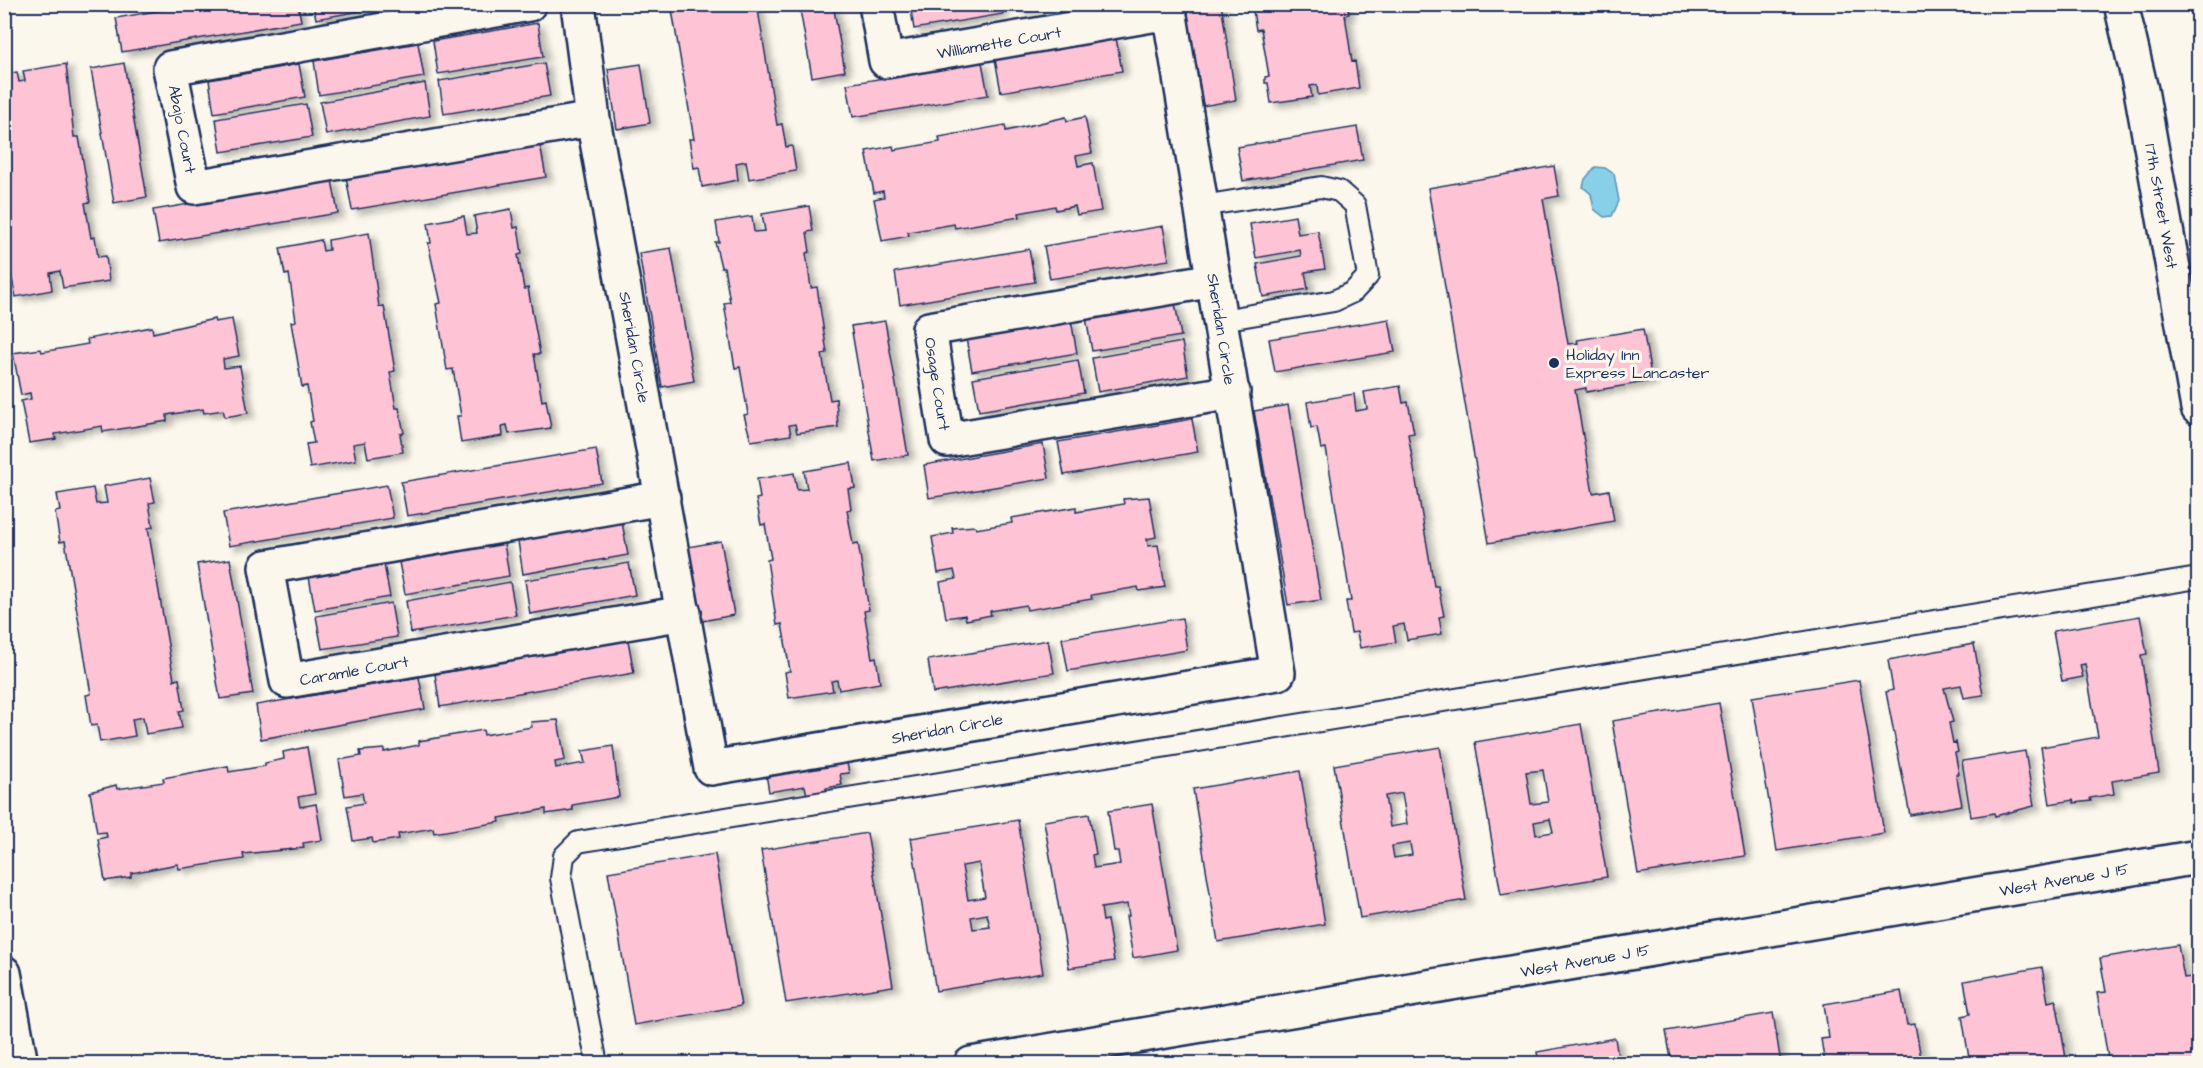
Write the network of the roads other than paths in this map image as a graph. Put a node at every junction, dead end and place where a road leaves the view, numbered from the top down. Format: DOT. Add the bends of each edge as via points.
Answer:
graph roads {
  1 [pos="529,4"];
  2 [pos="579,4"];
  3 [pos="876,4"];
  4 [pos="2121,4"];
  5 [pos="1169,8"];
  6 [pos="593,119"];
  7 [pos="1202,206"];
  8 [pos="1214,280"];
  9 [pos="1222,320"];
  10 [pos="1233,392"];
  11 [pos="2199,408"];
  12 [pos="663,498"];
  13 [pos="2199,578"];
  14 [pos="684,613"];
  15 [pos="2199,857"];
  16 [pos="4,973"];
  17 [pos="21,1064"];
  18 [pos="597,1064"];
  19 [pos="971,1064"];
  1 -- 6 [label="street, Abajo Court" via="170,68 194,187"];
  2 -- 6 [label="street, Sheridan Circle"];
  3 -- 5 [label="street, Williamette Court" via="886,61"];
  4 -- 11 [label="street, 17th Street West" via="2141,90"];
  5 -- 7 [label="street, Sheridan Circle"];
  6 -- 12 [label="street, Sheridan Circle"];
  7 -- 8 [label="street, Sheridan Circle"];
  7 -- 9 [label="lane" via="1321,187 1339,190 1355,205 1368,276 1353,292 1334,301"];
  8 -- 9 [label="street, Sheridan Circle"];
  8 -- 10 [label="street, Osage Court" via="929,329 943,418 947,440"];
  9 -- 10 [label="street, Sheridan Circle"];
  10 -- 14 [label="street, Sheridan Circle" via="1278,673 711,768"];
  12 -- 14 [label="street, Sheridan Circle"];
  12 -- 14 [label="street, Caramle Court" via="266,567 287,681"];
  13 -- 18 [label="lane" via="578,842 564,856 561,878"];
  15 -- 19 [label="street, West Avenue J 15"];
  16 -- 17 [label="street"];
}
